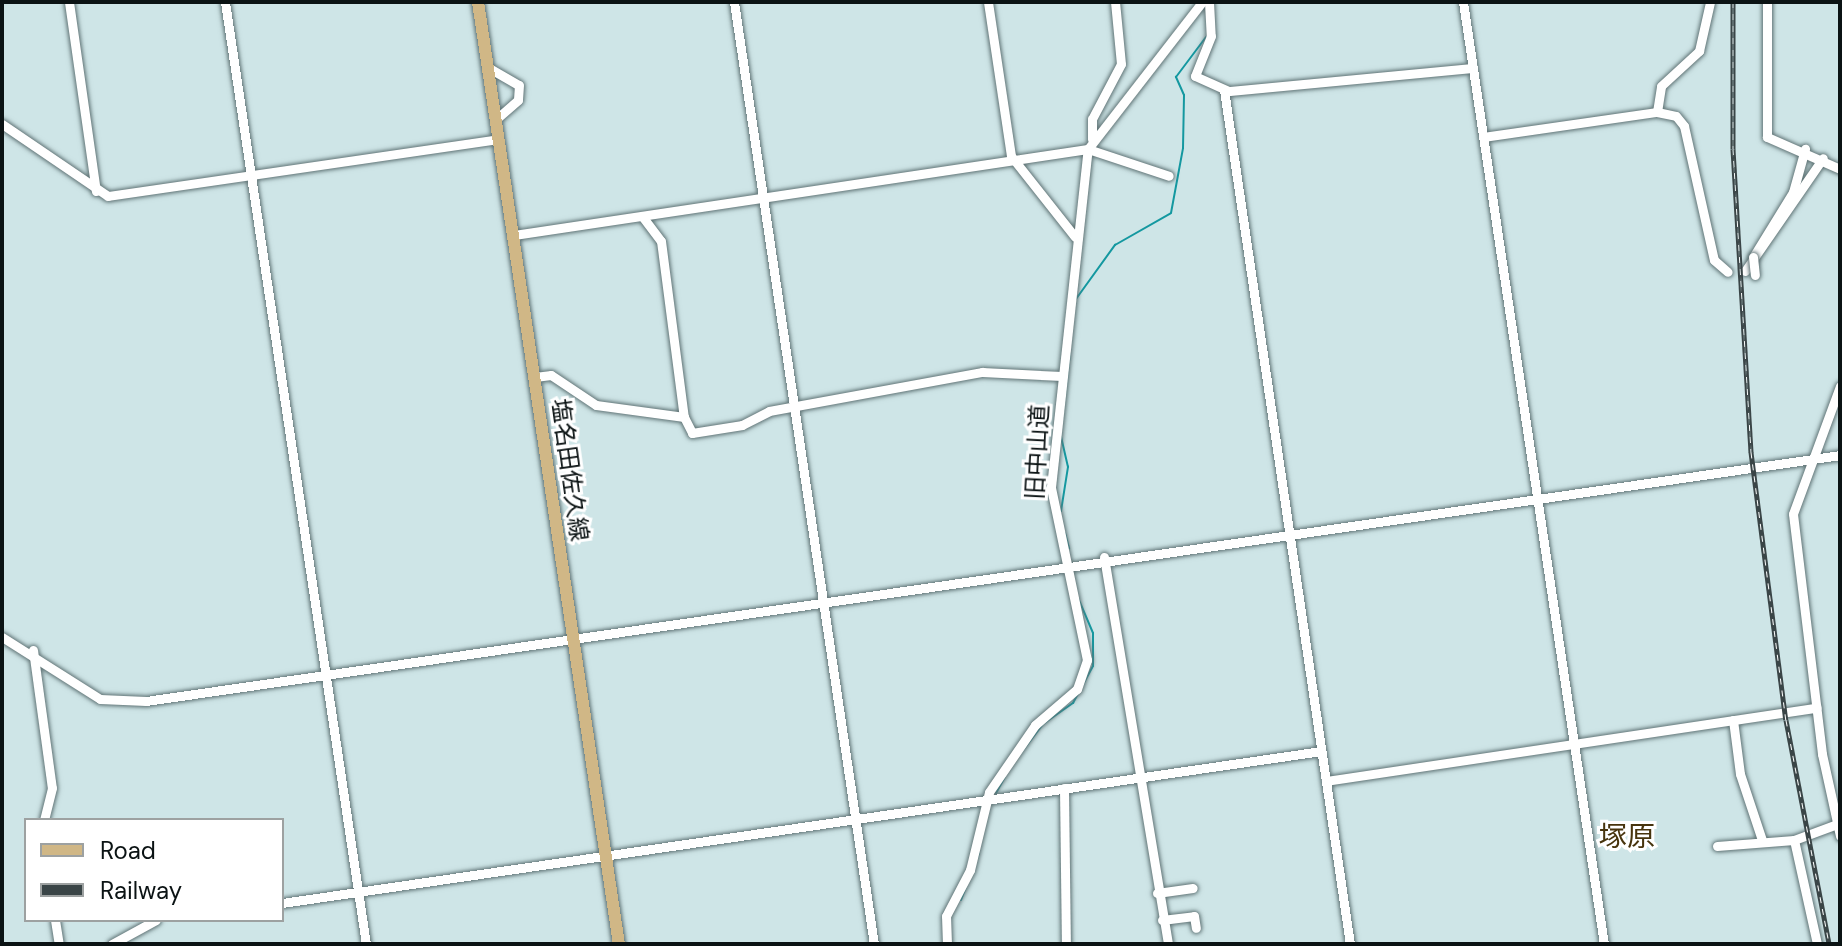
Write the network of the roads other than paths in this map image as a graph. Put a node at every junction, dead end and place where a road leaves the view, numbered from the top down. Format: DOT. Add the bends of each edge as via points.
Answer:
graph roads {
  1 [pos="69,2"];
  2 [pos="225,2"];
  3 [pos="478,2"];
  4 [pos="734,2"];
  5 [pos="988,2"];
  6 [pos="1115,2"];
  7 [pos="1202,2"];
  8 [pos="1209,2"];
  9 [pos="1463,2"];
  10 [pos="1710,2"];
  11 [pos="1767,2"];
  12 [pos="489,68"];
  13 [pos="1473,68"];
  14 [pos="1224,90"];
  15 [pos="1657,112"];
  16 [pos="496,119"];
  17 [pos="2,124"];
  18 [pos="1483,137"];
  19 [pos="499,139"];
  20 [pos="1090,144"];
  21 [pos="1805,149"];
  22 [pos="1823,158"];
  23 [pos="1014,161"];
  24 [pos="1840,169"];
  25 [pos="252,176"];
  26 [pos="1169,176"];
  27 [pos="96,191"];
  28 [pos="764,199"];
  29 [pos="642,216"];
  30 [pos="514,235"];
  31 [pos="1075,237"];
  32 [pos="1728,272"];
  33 [pos="1062,376"];
  34 [pos="535,377"];
  35 [pos="1840,386"];
  36 [pos="795,408"];
  37 [pos="684,417"];
  38 [pos="1840,455"];
  39 [pos="1812,457"];
  40 [pos="1536,495"];
  41 [pos="1288,531"];
  42 [pos="1104,557"];
  43 [pos="1065,563"];
  44 [pos="824,599"];
  45 [pos="2,637"];
  46 [pos="573,638"];
  47 [pos="33,650"];
  48 [pos="326,675"];
  49 [pos="1817,708"];
  50 [pos="1733,720"];
  51 [pos="1574,744"];
  52 [pos="1321,751"];
  53 [pos="1137,777"];
  54 [pos="1326,781"];
  55 [pos="1064,788"];
  56 [pos="987,799"];
  57 [pos="44,818"];
  58 [pos="856,818"];
  59 [pos="1837,824"];
  60 [pos="1840,836"];
  61 [pos="1762,840"];
  62 [pos="1794,840"];
  63 [pos="1717,846"];
  64 [pos="606,856"];
  65 [pos="1193,888"];
  66 [pos="358,892"];
  67 [pos="1157,893"];
  68 [pos="284,903"];
  69 [pos="1162,920"];
  70 [pos="55,922"];
  71 [pos="152,922"];
  72 [pos="1196,928"];
  73 [pos="59,944"];
  74 [pos="112,944"];
  75 [pos="366,944"];
  76 [pos="619,944"];
  77 [pos="874,944"];
  78 [pos="947,944"];
  79 [pos="1066,944"];
  80 [pos="1168,944"];
  81 [pos="1350,944"];
  82 [pos="1604,944"];
  83 [pos="1817,944"];
  1 -- 27 [label="street"];
  2 -- 25 [label="street"];
  3 -- 12 [label="main road, 塩名田佐久線"];
  4 -- 28 [label="street"];
  5 -- 23 [label="street"];
  6 -- 20 [label="street, 旧中山道" via="1121,64 1092,119"];
  7 -- 20 [label="street"];
  8 -- 14 [label="street" via="1211,36 1194,71"];
  9 -- 13 [label="street"];
  10 -- 15 [label="street" via="1699,51 1661,86"];
  11 -- 21 [label="street" via="1767,137"];
  12 -- 16 [label="main road, 塩名田佐久線"];
  12 -- 16 [label="street" via="519,85 518,100"];
  13 -- 14 [label="street"];
  13 -- 18 [label="street"];
  14 -- 41 [label="street"];
  15 -- 18 [label="street"];
  15 -- 32 [label="street" via="1684,126 1711,249"];
  16 -- 19 [label="main road, 塩名田佐久線"];
  17 -- 27 [label="street"];
  18 -- 40 [label="street"];
  19 -- 25 [label="street"];
  19 -- 30 [label="main road, 塩名田佐久線"];
  20 -- 23 [label="street"];
  20 -- 26 [label="street"];
  20 -- 31 [label="street, 旧中山道"];
  21 -- 22 [label="street"];
  21 -- 22 [label="street, bridge" via="1793,192 1753,257 1752,275"];
  22 -- 24 [label="street"];
  23 -- 28 [label="street"];
  23 -- 31 [label="street"];
  25 -- 27 [label="street" via="113,196"];
  25 -- 48 [label="street"];
  28 -- 29 [label="street"];
  28 -- 36 [label="street"];
  29 -- 30 [label="street"];
  29 -- 37 [label="street" via="661,241"];
  30 -- 34 [label="main road, 塩名田佐久線"];
  31 -- 33 [label="street, 旧中山道"];
  33 -- 36 [label="street" via="982,372"];
  33 -- 43 [label="street, 旧中山道" via="1051,487"];
  34 -- 37 [label="street" via="551,375 596,405"];
  34 -- 46 [label="main road, 塩名田佐久線"];
  35 -- 39 [label="street"];
  36 -- 37 [label="street" via="696,433"];
  36 -- 44 [label="street"];
  38 -- 39 [label="street"];
  39 -- 40 [label="street"];
  39 -- 49 [label="street" via="1793,522"];
  40 -- 41 [label="street"];
  40 -- 51 [label="street"];
  41 -- 42 [label="street"];
  41 -- 52 [label="street"];
  42 -- 43 [label="street"];
  42 -- 53 [label="street"];
  43 -- 44 [label="street"];
  43 -- 56 [label="street, 旧中山道" via="1087,637 1081,683 1035,725"];
  44 -- 46 [label="street"];
  44 -- 58 [label="street"];
  45 -- 47 [label="street"];
  46 -- 48 [label="street"];
  46 -- 64 [label="main road, 塩名田佐久線"];
  47 -- 48 [label="street" via="85,691 116,702"];
  47 -- 57 [label="street" via="52,788"];
  48 -- 66 [label="street"];
  49 -- 50 [label="street"];
  49 -- 59 [label="street"];
  50 -- 51 [label="street"];
  50 -- 61 [label="street" via="1740,774"];
  51 -- 54 [label="street"];
  51 -- 82 [label="street"];
  52 -- 53 [label="street"];
  52 -- 54 [label="street"];
  53 -- 55 [label="street"];
  53 -- 67 [label="street"];
  54 -- 81 [label="street"];
  55 -- 56 [label="street"];
  55 -- 79 [label="street"];
  56 -- 58 [label="street"];
  56 -- 78 [label="street, 旧中山道" via="970,870 946,916"];
  58 -- 64 [label="street"];
  58 -- 77 [label="street"];
  59 -- 60 [label="street"];
  59 -- 62 [label="street"];
  61 -- 62 [label="street"];
  61 -- 63 [label="street"];
  62 -- 83 [label="street"];
  64 -- 66 [label="street"];
  64 -- 76 [label="main road, 塩名田佐久線"];
  65 -- 67 [label="street"];
  66 -- 68 [label="street"];
  66 -- 75 [label="street"];
  67 -- 69 [label="street"];
  69 -- 72 [label="street" via="1194,916"];
  69 -- 80 [label="street"];
  70 -- 73 [label="street"];
  71 -- 74 [label="street"];
}
